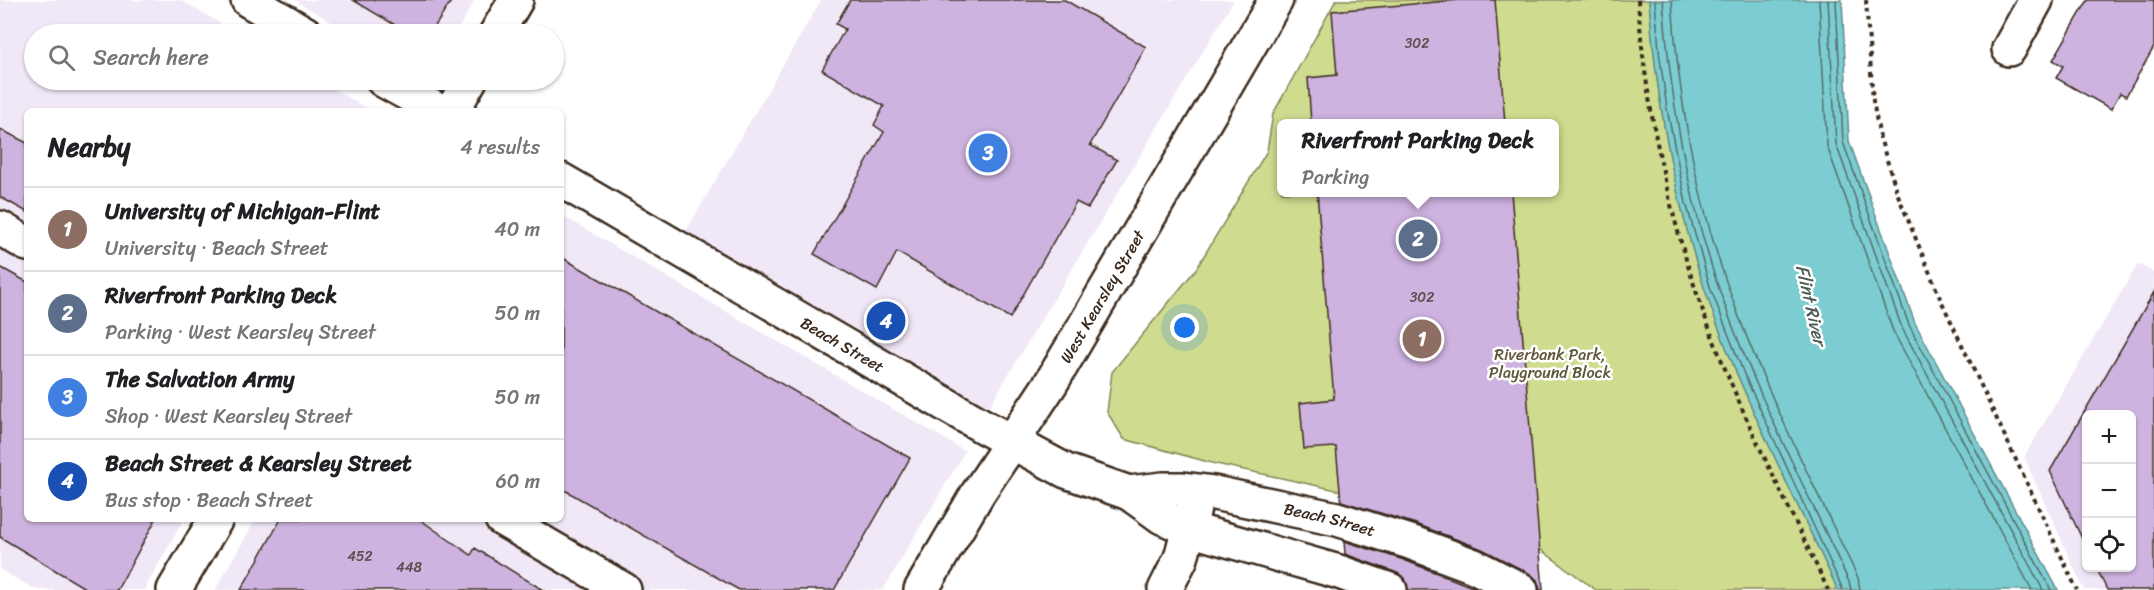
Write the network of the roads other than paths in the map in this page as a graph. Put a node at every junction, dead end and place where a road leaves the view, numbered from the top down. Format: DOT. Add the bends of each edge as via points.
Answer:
graph roads {
  1 [pos="248,0"];
  2 [pos="516,0"];
  3 [pos="1276,0"];
  4 [pos="2036,0"];
  5 [pos="289,24"];
  6 [pos="502,24"];
  7 [pos="2009,49"];
  8 [pos="401,90"];
  9 [pos="464,90"];
  10 [pos="434,108"];
  11 [pos="454,108"];
  12 [pos="564,182"];
  13 [pos="0,228"];
  14 [pos="24,242"];
  15 [pos="1012,442"];
  16 [pos="1197,491"];
  17 [pos="1129,493"];
  18 [pos="214,522"];
  19 [pos="507,522"];
  20 [pos="1189,529"];
  21 [pos="1512,588"];
  22 [pos="174,590"];
  23 [pos="624,590"];
  24 [pos="921,590"];
  25 [pos="1165,590"];
  26 [pos="1390,590"];
  1 -- 5 [label="street"];
  2 -- 6 [label="street"];
  3 -- 15 [label="street, West Kearsley Street"];
  4 -- 7 [label="street"];
  8 -- 10 [label="street"];
  9 -- 11 [label="street"];
  12 -- 15 [label="street, Beach Street"];
  13 -- 14 [label="street"];
  15 -- 17 [label="street, Beach Street" via="1066,471"];
  15 -- 24 [label="street, West Kearsley Street"];
  16 -- 17 [label="street, Beach Street"];
  16 -- 20 [label="street"];
  16 -- 21 [label="street, Beach Street" via="1337,519 1474,566"];
  17 -- 20 [label="street, Beach Street" via="1162,517"];
  18 -- 22 [label="street"];
  19 -- 23 [label="street"];
  20 -- 25 [label="street" via="1181,558"];
  20 -- 26 [label="street, Beach Street"];
}
